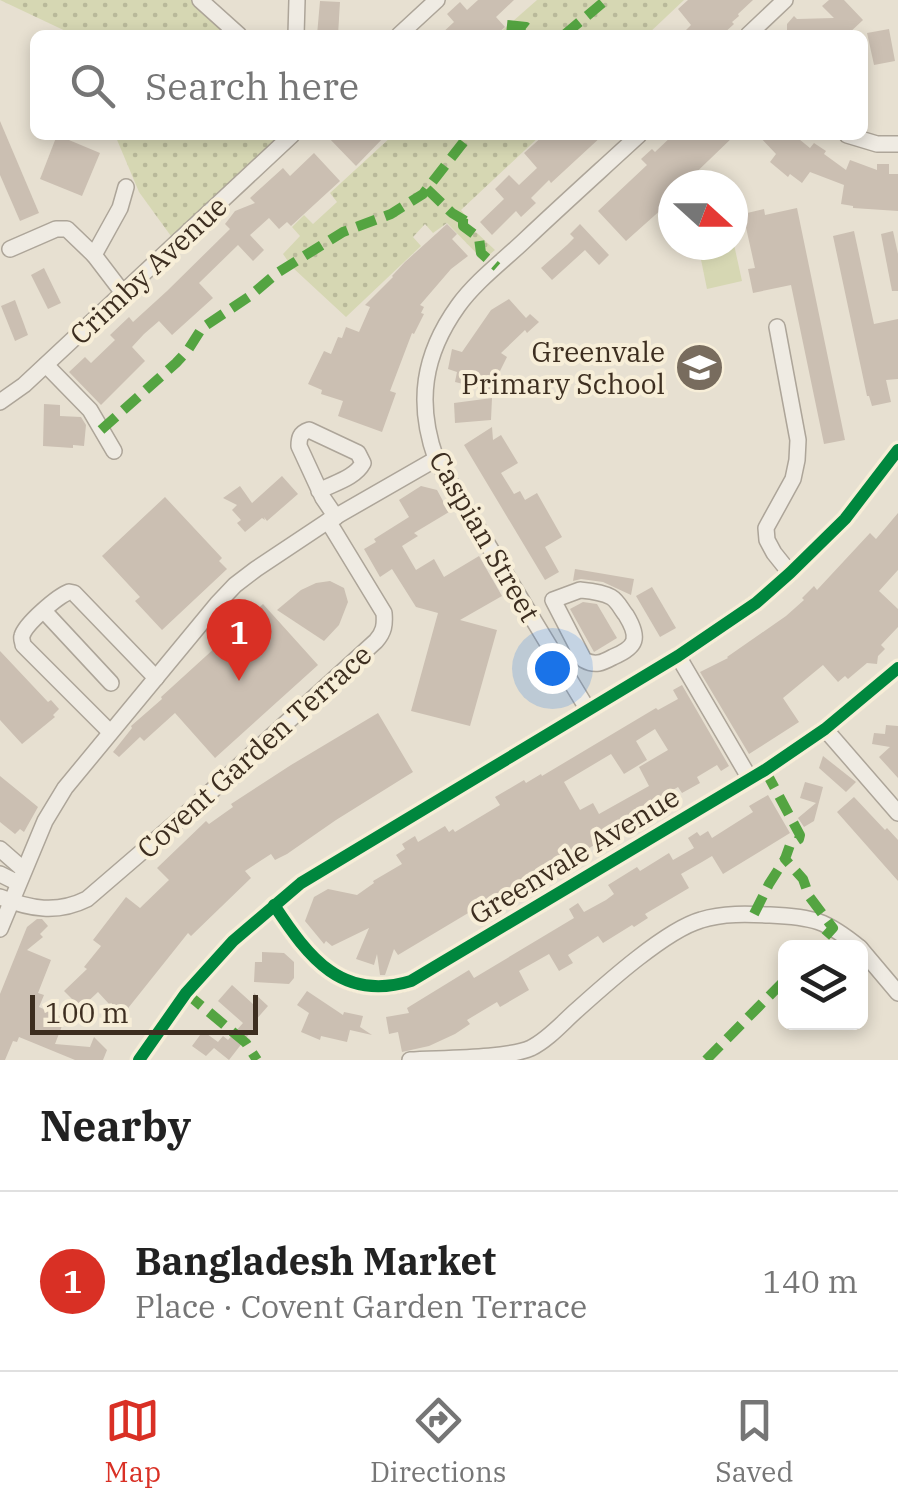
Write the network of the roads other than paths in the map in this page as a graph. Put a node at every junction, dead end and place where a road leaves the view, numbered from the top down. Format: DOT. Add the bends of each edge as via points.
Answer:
graph roads {
  1 [pos="200,0"];
  2 [pos="296,0"];
  3 [pos="437,0"];
  4 [pos="785,0"];
  5 [pos="233,30"];
  6 [pos="296,30"];
  7 [pos="405,30"];
  8 [pos="753,30"];
  9 [pos="287,140"];
  10 [pos="634,140"];
  11 [pos="864,140"];
  12 [pos="898,144"];
  13 [pos="126,186"];
  14 [pos="10,248"];
  15 [pos="94,255"];
  16 [pos="123,293"];
  17 [pos="777,328"];
  18 [pos="46,365"];
  19 [pos="0,402"];
  20 [pos="898,450"];
  21 [pos="114,451"];
  22 [pos="436,459"];
  23 [pos="319,491"];
  24 [pos="332,519"];
  25 [pos="790,573"];
  26 [pos="553,600"];
  27 [pos="44,611"];
  28 [pos="529,612"];
  29 [pos="678,656"];
  30 [pos="898,668"];
  31 [pos="156,678"];
  32 [pos="111,683"];
  33 [pos="588,710"];
  34 [pos="825,729"];
  35 [pos="110,732"];
  36 [pos="750,780"];
  37 [pos="898,812"];
  38 [pos="0,849"];
  39 [pos="0,874"];
  40 [pos="21,876"];
  41 [pos="6,899"];
  42 [pos="274,905"];
  43 [pos="0,929"];
  44 [pos="848,940"];
  45 [pos="868,957"];
  46 [pos="898,993"];
  47 [pos="139,1060"];
  48 [pos="410,1060"];
  1 -- 5 [label="street"];
  2 -- 6 [label="street"];
  3 -- 7 [label="street"];
  4 -- 8 [label="street"];
  9 -- 16 [label="street, Crimby Avenue"];
  10 -- 22 [label="street, Caspian Street" via="460,303 436,344 424,388"];
  11 -- 12 [label="street"];
  13 -- 15 [label="street"];
  14 -- 15 [label="street" via="67,229"];
  15 -- 16 [label="street"];
  16 -- 18 [label="street, Crimby Avenue"];
  17 -- 25 [label="street" via="797,460 766,528"];
  18 -- 19 [label="street, Crimby Avenue"];
  18 -- 21 [label="street" via="90,410"];
  20 -- 25 [label="street" via="845,519"];
  22 -- 24 [label="street"];
  22 -- 28 [label="street, Caspian Street"];
  23 -- 23 [label="street, Covent Garden Terrace" via="298,446 309,430 358,453 363,462"];
  23 -- 24 [label="street, Covent Garden Terrace"];
  24 -- 31 [label="street" via="235,585"];
  24 -- 41 [label="street, Covent Garden Terrace" via="384,613 376,641 87,899 51,910"];
  25 -- 29 [label="street"];
  26 -- 26 [label="street" via="580,590 607,594 632,626 632,645 588,663"];
  26 -- 28 [label="street"];
  27 -- 31 [label="street" via="60,595 74,594"];
  27 -- 32 [label="street"];
  27 -- 35 [label="street" via="23,633 23,644"];
  28 -- 33 [label="street, Caspian Street"];
  29 -- 33 [label="street"];
  29 -- 36 [label="street"];
  30 -- 34 [label="street, Greenvale Avenue"];
  31 -- 35 [label="street"];
  33 -- 42 [label="street"];
  34 -- 36 [label="street, Greenvale Avenue"];
  34 -- 37 [label="street"];
  35 -- 40 [label="street" via="45,820"];
  36 -- 42 [label="street, Greenvale Avenue" via="390,987 344,981 329,971"];
  38 -- 40 [label="street"];
  39 -- 40 [label="street"];
  40 -- 41 [label="street"];
  41 -- 43 [label="street"];
  42 -- 47 [label="street" via="186,993"];
  44 -- 48 [label="street" via="804,916 699,920 616,976 532,1047 514,1054"];
  45 -- 46 [label="street"];
}
